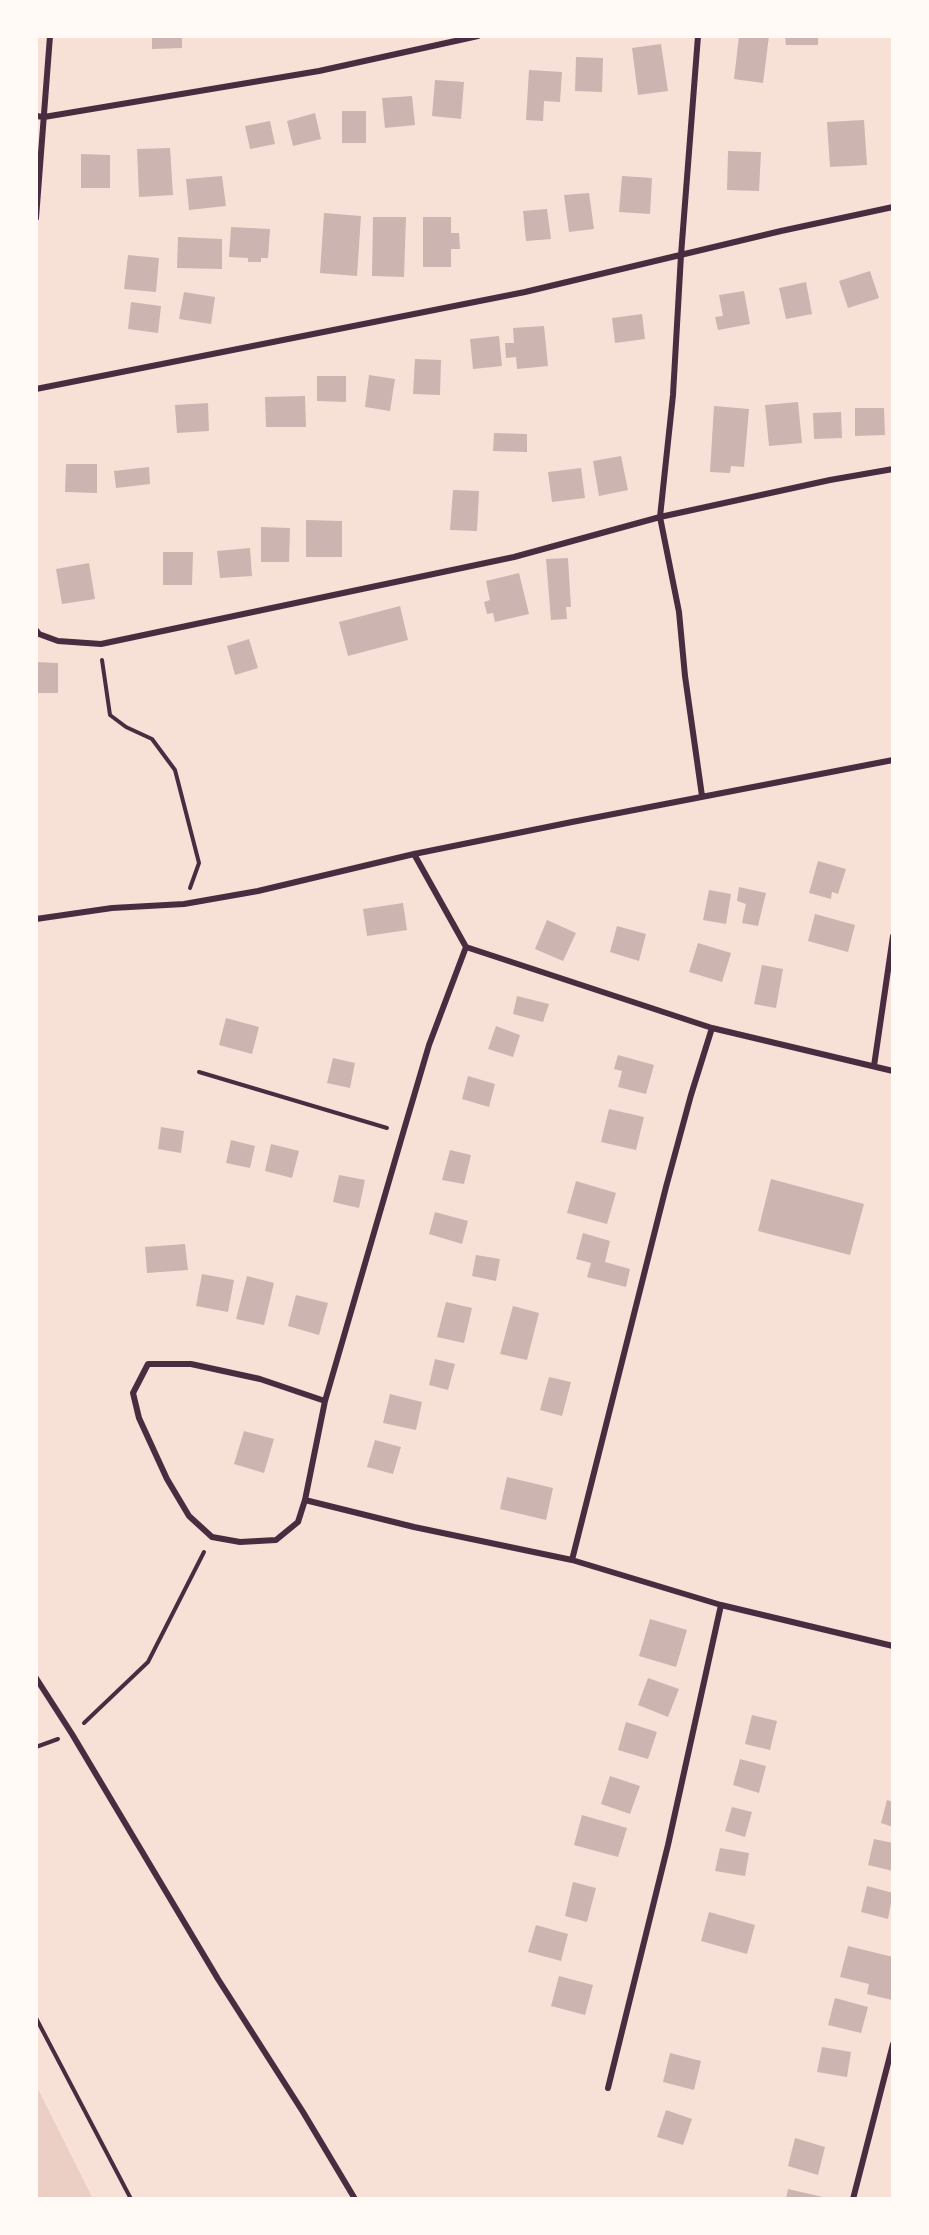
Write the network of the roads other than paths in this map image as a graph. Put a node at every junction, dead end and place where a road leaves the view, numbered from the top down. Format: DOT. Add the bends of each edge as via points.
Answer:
graph roads {
  1 [pos="50,36"];
  2 [pos="478,36"];
  3 [pos="698,36"];
  4 [pos="36,116"];
  5 [pos="44,117"];
  6 [pos="893,207"];
  7 [pos="36,218"];
  8 [pos="681,255"];
  9 [pos="36,389"];
  10 [pos="893,469"];
  11 [pos="660,517"];
  12 [pos="36,630"];
  13 [pos="893,760"];
  14 [pos="702,796"];
  15 [pos="414,854"];
  16 [pos="36,919"];
  17 [pos="893,936"];
  18 [pos="466,947"];
  19 [pos="712,1028"];
  20 [pos="874,1066"];
  21 [pos="893,1071"];
  22 [pos="325,1401"];
  23 [pos="305,1500"];
  24 [pos="572,1560"];
  25 [pos="721,1605"];
  26 [pos="893,1646"];
  27 [pos="36,1678"];
  28 [pos="893,2044"];
  29 [pos="608,2088"];
  30 [pos="355,2199"];
  31 [pos="853,2199"];
  1 -- 5 [label="street"];
  2 -- 5 [label="street" via="320,71"];
  3 -- 8 [label="street"];
  4 -- 5 [label="street"];
  5 -- 7 [label="street"];
  6 -- 8 [label="street"];
  8 -- 9 [label="street" via="525,292"];
  8 -- 11 [label="street" via="673,395"];
  10 -- 11 [label="street"];
  11 -- 12 [label="street" via="514,557 101,644 58,641"];
  11 -- 14 [label="street" via="679,612"];
  13 -- 14 [label="street"];
  14 -- 15 [label="street"];
  15 -- 16 [label="street" via="258,891 184,904 112,908"];
  15 -- 18 [label="street"];
  17 -- 20 [label="street"];
  18 -- 19 [label="street"];
  18 -- 22 [label="street" via="429,1045"];
  19 -- 20 [label="street"];
  19 -- 24 [label="street" via="666,1187"];
  20 -- 21 [label="street"];
  22 -- 23 [label="street"];
  22 -- 23 [label="street" via="260,1379 191,1364 148,1364 133,1393 139,1418 167,1479 189,1516 212,1537 240,1542 276,1539 298,1522"];
  23 -- 24 [label="street"];
  24 -- 25 [label="street"];
  25 -- 26 [label="street"];
  25 -- 29 [label="street" via="668,1845"];
  27 -- 30 [label="street"];
  28 -- 31 [label="street"];
}
